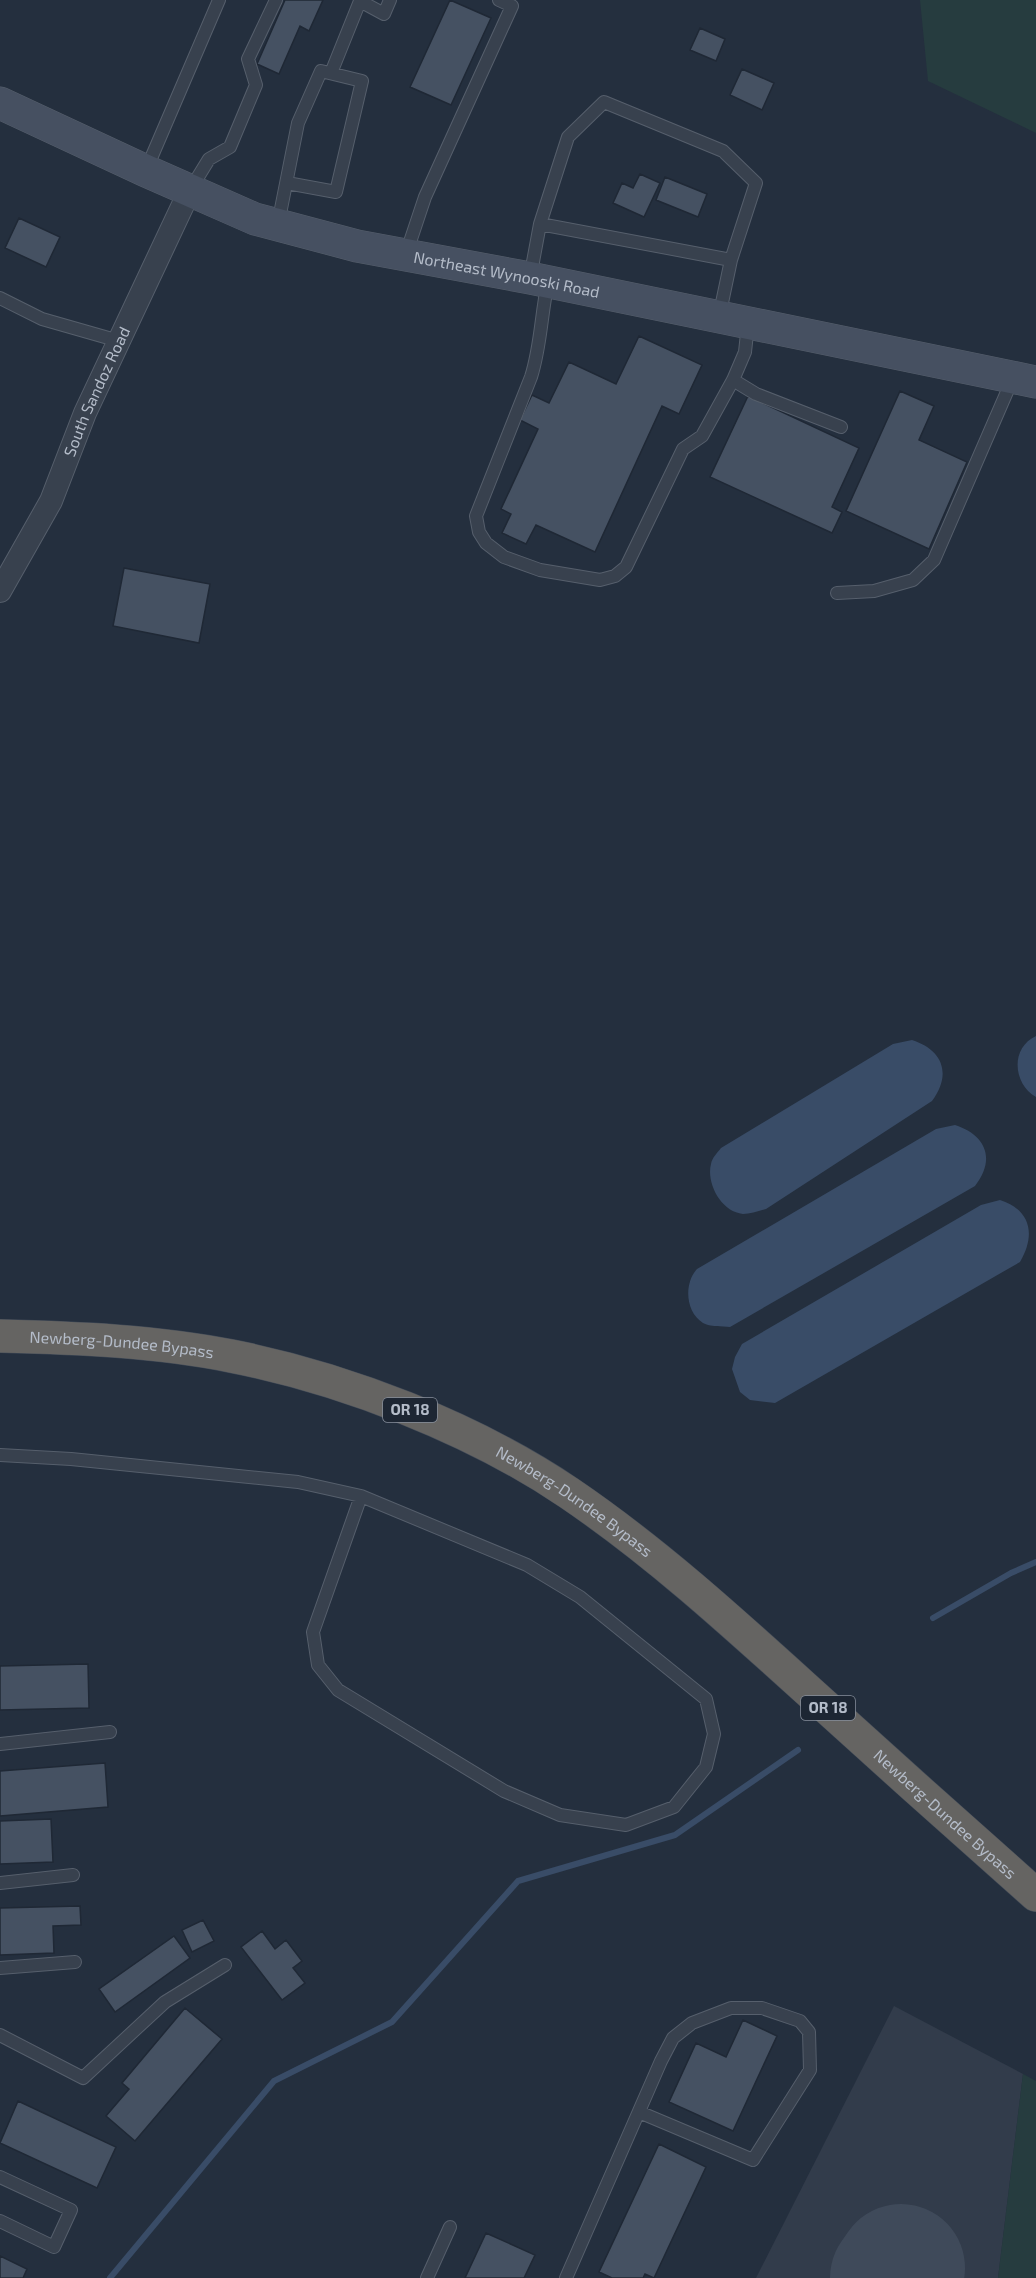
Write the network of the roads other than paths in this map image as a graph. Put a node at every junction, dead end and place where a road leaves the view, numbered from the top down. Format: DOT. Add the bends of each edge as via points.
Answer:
graph roads {
  1 [pos="219,0"];
  2 [pos="276,0"];
  3 [pos="390,0"];
  4 [pos="499,0"];
  5 [pos="359,1"];
  6 [pos="331,73"];
  7 [pos="0,103"];
  8 [pos="146,171"];
  9 [pos="287,183"];
  10 [pos="190,190"];
  11 [pos="540,224"];
  12 [pos="278,225"];
  13 [pos="406,255"];
  14 [pos="731,260"];
  15 [pos="539,280"];
  16 [pos="0,298"];
  17 [pos="733,321"];
  18 [pos="119,341"];
  19 [pos="733,380"];
  20 [pos="1025,380"];
  21 [pos="841,428"];
  22 [pos="0,591"];
  23 [pos="837,593"];
  24 [pos="0,1336"];
  25 [pos="0,1455"];
  26 [pos="361,1496"];
  27 [pos="110,1732"];
  28 [pos="0,1744"];
  29 [pos="73,1875"];
  30 [pos="0,1883"];
  31 [pos="1036,1895"];
  32 [pos="75,1962"];
  33 [pos="225,1965"];
  34 [pos="0,1968"];
  35 [pos="0,2035"];
  36 [pos="639,2112"];
  37 [pos="0,2177"];
  38 [pos="0,2221"];
  39 [pos="450,2227"];
  40 [pos="427,2278"];
  41 [pos="566,2278"];
  1 -- 8 [label="lane"];
  2 -- 10 [label="lane" via="248,59 256,85 230,147 209,159"];
  3 -- 5 [label="lane" via="384,14"];
  4 -- 13 [label="lane" via="512,6 425,198"];
  5 -- 6 [label="lane"];
  6 -- 9 [label="lane" via="321,71 298,123"];
  6 -- 9 [label="lane" via="362,81 336,192"];
  7 -- 8 [label="main road, Northeast Wynooski Road"];
  8 -- 10 [label="main road, Northeast Wynooski Road"];
  9 -- 12 [label="lane"];
  10 -- 12 [label="main road, Northeast Wynooski Road"];
  10 -- 18 [label="street, South Sandoz Road"];
  11 -- 14 [label="lane"];
  11 -- 14 [label="lane" via="568,137 604,102 723,151 756,183"];
  11 -- 15 [label="lane"];
  12 -- 13 [label="main road, Northeast Wynooski Road"];
  13 -- 15 [label="main road, Northeast Wynooski Road"];
  14 -- 17 [label="lane"];
  15 -- 17 [label="main road, Northeast Wynooski Road"];
  15 -- 19 [label="lane" via="542,312 537,357 476,516 478,532 504,557 540,570 600,580 615,576 626,567 683,449 702,436"];
  16 -- 18 [label="lane" via="42,319"];
  17 -- 19 [label="lane" via="745,352"];
  17 -- 20 [label="main road, Northeast Wynooski Road"];
  18 -- 22 [label="street, South Sandoz Road" via="85,413 51,501"];
  19 -- 21 [label="lane" via="756,394"];
  20 -- 23 [label="lane" via="934,560 913,580 874,591"];
  24 -- 31 [label="highway, Newberg-Dundee Bypass / OR 18" via="121,1342 230,1355 347,1387 424,1415 497,1450 567,1492 695,1590"];
  25 -- 26 [label="lane" via="298,1482"];
  26 -- 26 [label="lane" via="545,1575 580,1597 706,1699 714,1734 706,1767 674,1807 626,1824 560,1815 504,1791 338,1690 318,1665 313,1632"];
  27 -- 28 [label="lane"];
  29 -- 30 [label="lane"];
  32 -- 34 [label="lane"];
  33 -- 35 [label="lane" via="165,2002 83,2078"];
  36 -- 36 [label="lane" via="673,2038 692,2023 731,2008 762,2008 800,2021 809,2032 810,2070 753,2160"];
  36 -- 41 [label="lane"];
  37 -- 38 [label="lane" via="71,2210 54,2247"];
  39 -- 40 [label="lane"];
}
